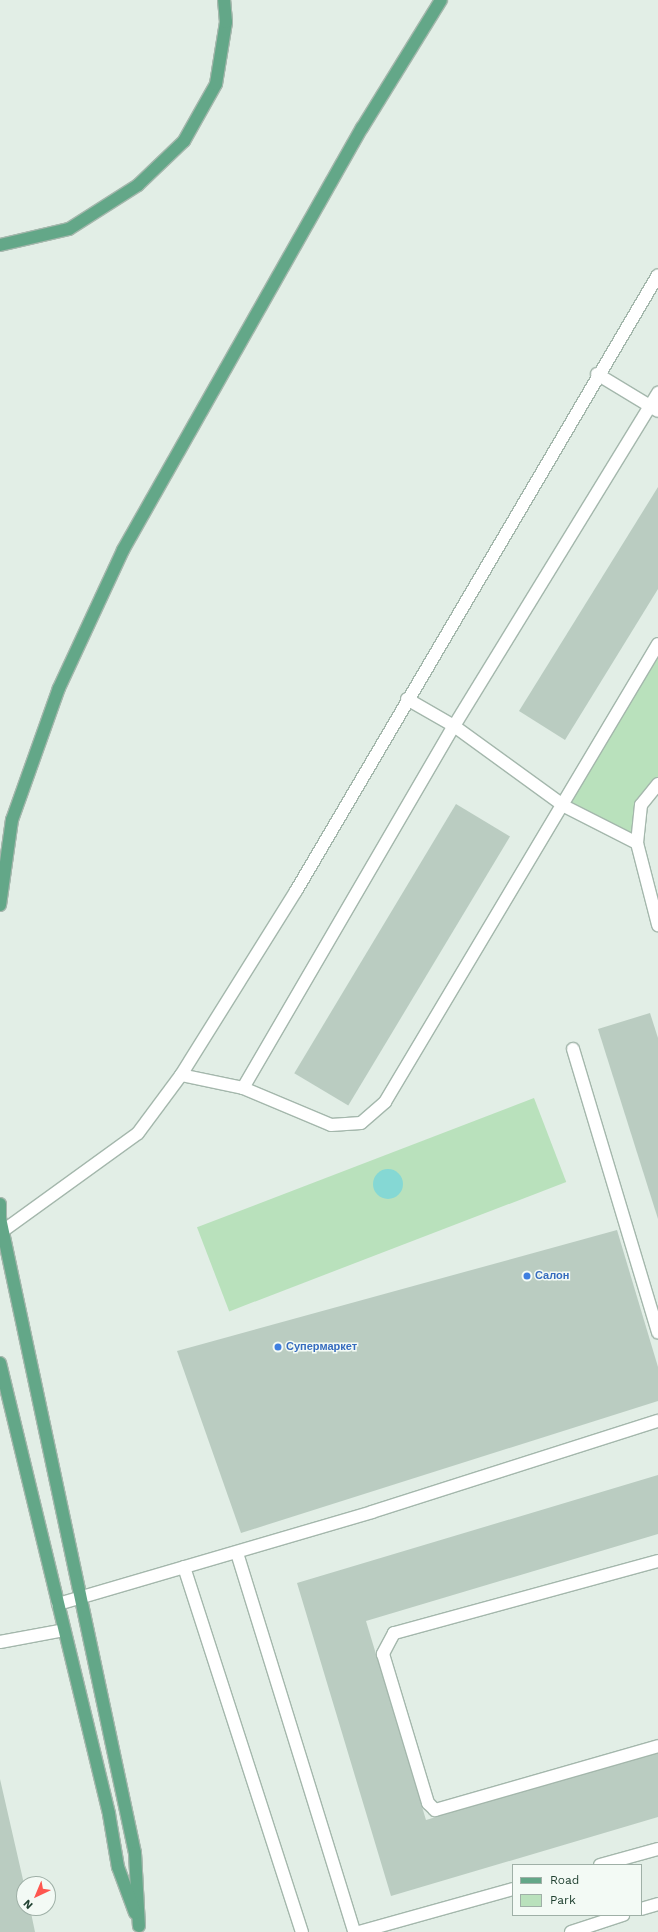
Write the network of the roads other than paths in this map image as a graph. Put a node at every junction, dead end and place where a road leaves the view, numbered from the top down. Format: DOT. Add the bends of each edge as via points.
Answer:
graph roads {
  1 [pos="224,0"];
  2 [pos="441,0"];
  3 [pos="0,245"];
  4 [pos="658,275"];
  5 [pos="597,374"];
  6 [pos="658,393"];
  7 [pos="654,409"];
  8 [pos="658,644"];
  9 [pos="408,698"];
  10 [pos="454,726"];
  11 [pos="658,784"];
  12 [pos="564,806"];
  13 [pos="637,843"];
  14 [pos="0,905"];
  15 [pos="658,925"];
  16 [pos="573,1049"];
  17 [pos="181,1075"];
  18 [pos="243,1088"];
  19 [pos="0,1204"];
  20 [pos="1,1226"];
  21 [pos="658,1333"];
  22 [pos="0,1363"];
  23 [pos="658,1421"];
  24 [pos="236,1553"];
  25 [pos="658,1561"];
  26 [pos="184,1567"];
  27 [pos="81,1595"];
  28 [pos="58,1604"];
  29 [pos="64,1630"];
  30 [pos="0,1642"];
  31 [pos="658,1746"];
  32 [pos="658,1849"];
  33 [pos="604,1864"];
  34 [pos="512,1889"];
  35 [pos="658,1904"];
  36 [pos="642,1909"];
  37 [pos="620,1916"];
  38 [pos="140,1929"];
  39 [pos="302,1932"];
  40 [pos="354,1932"];
  41 [pos="359,1932"];
  42 [pos="571,1932"];
  1 -- 3 [label="main road" via="226,22 216,84 184,141 138,185 69,229"];
  2 -- 14 [label="main road" via="362,128 124,550 59,688 12,820"];
  4 -- 5 [label="lane"];
  5 -- 7 [label="lane"];
  5 -- 9 [label="lane"];
  6 -- 7 [label="lane"];
  7 -- 10 [label="lane"];
  8 -- 12 [label="lane"];
  9 -- 10 [label="lane"];
  9 -- 17 [label="lane" via="296,891"];
  10 -- 12 [label="lane"];
  10 -- 18 [label="lane"];
  11 -- 13 [label="lane" via="641,805"];
  12 -- 13 [label="lane"];
  12 -- 18 [label="lane" via="385,1102 361,1123 331,1125"];
  13 -- 15 [label="lane"];
  16 -- 21 [label="lane"];
  17 -- 18 [label="lane"];
  17 -- 20 [label="lane" via="138,1133"];
  19 -- 20 [label="main road"];
  20 -- 27 [label="main road"];
  22 -- 28 [label="main road"];
  23 -- 24 [label="lane"];
  24 -- 26 [label="lane"];
  24 -- 40 [label="lane"];
  25 -- 31 [label="lane" via="394,1633 383,1654 428,1804 435,1810"];
  26 -- 27 [label="lane"];
  26 -- 39 [label="lane"];
  27 -- 28 [label="lane"];
  27 -- 38 [label="main road" via="135,1853"];
  28 -- 29 [label="main road"];
  29 -- 30 [label="lane"];
  29 -- 38 [label="main road" via="118,1867"];
  32 -- 33 [label="lane"];
  34 -- 41 [label="lane"];
  35 -- 36 [label="lane"];
  37 -- 42 [label="lane"];
}
